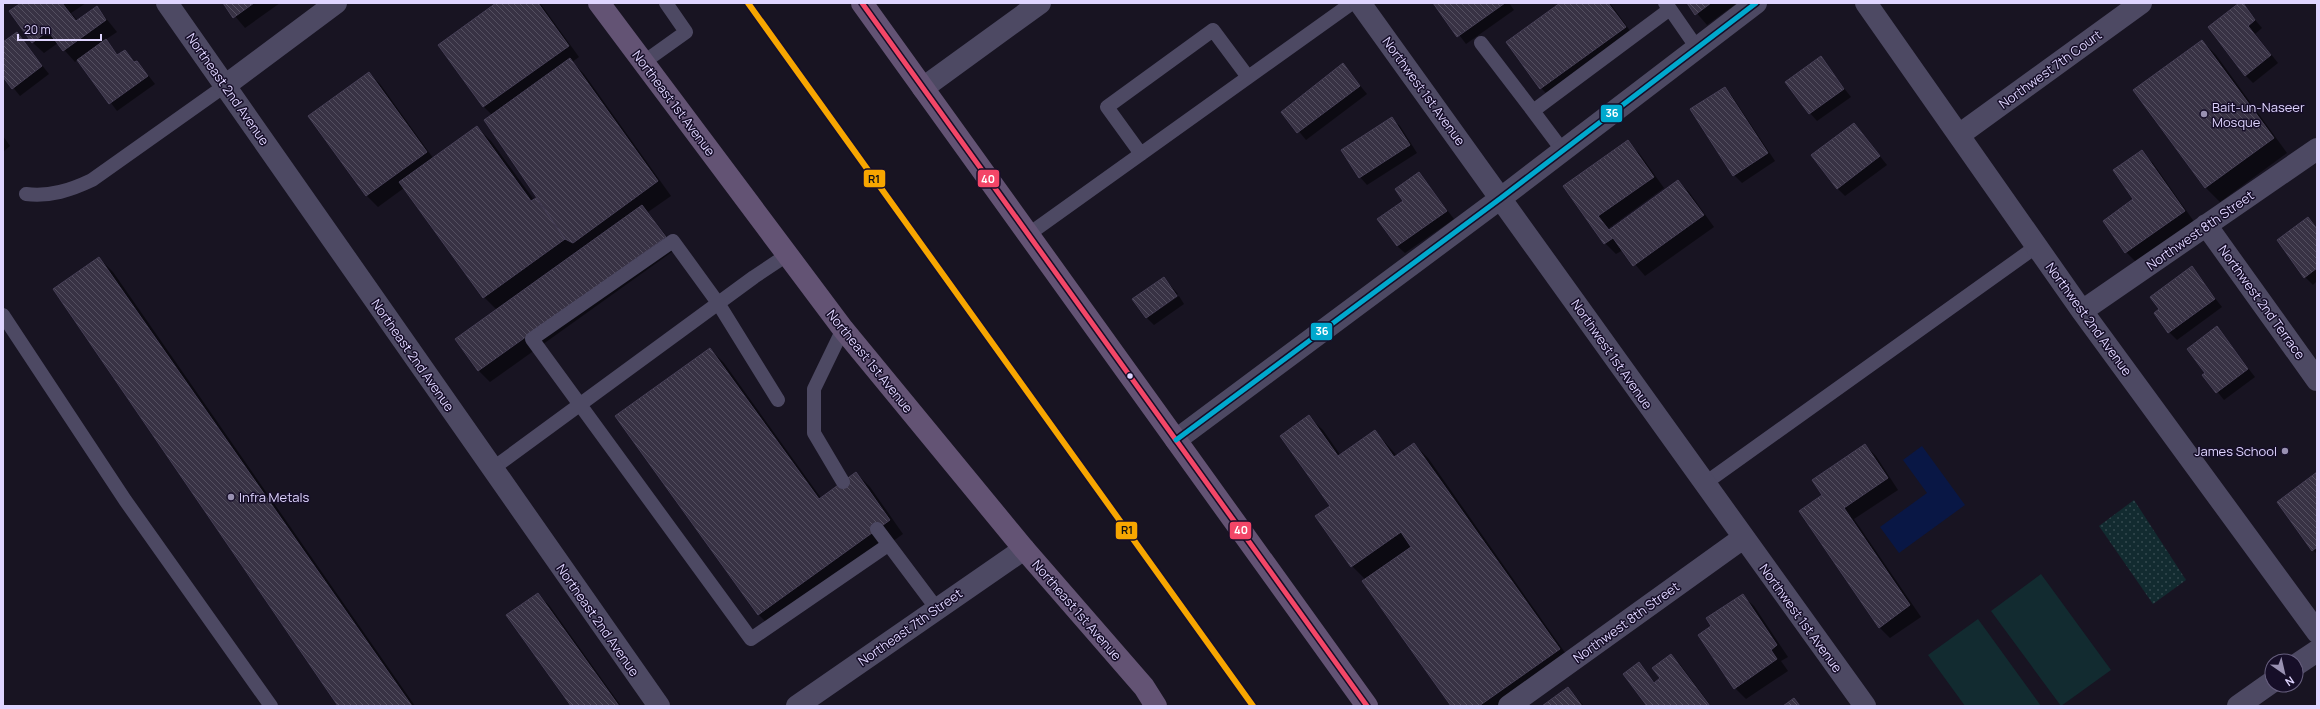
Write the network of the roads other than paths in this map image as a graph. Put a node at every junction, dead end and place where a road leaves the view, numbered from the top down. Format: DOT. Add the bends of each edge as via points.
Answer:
graph roads {
  1 [pos="167,3"];
  2 [pos="336,3"];
  3 [pos="600,3"];
  4 [pos="666,3"];
  5 [pos="862,3"];
  6 [pos="1040,3"];
  7 [pos="1352,3"];
  8 [pos="1360,3"];
  9 [pos="1756,3"];
  10 [pos="1866,3"];
  11 [pos="2141,3"];
  12 [pos="1667,6"];
  13 [pos="1481,42"];
  14 [pos="1697,48"];
  15 [pos="644,62"];
  16 [pos="1248,77"];
  17 [pos="226,85"];
  18 [pos="923,88"];
  19 [pos="1533,111"];
  20 [pos="1959,135"];
  21 [pos="2317,149"];
  22 [pos="1563,151"];
  23 [pos="1140,154"];
  24 [pos="26,194"];
  25 [pos="1501,198"];
  26 [pos="2206,225"];
  27 [pos="1029,234"];
  28 [pos="2037,246"];
  29 [pos="787,255"];
  30 [pos="718,304"];
  31 [pos="2082,311"];
  32 [pos="3,315"];
  33 [pos="843,329"];
  34 [pos="2317,380"];
  35 [pos="778,400"];
  36 [pos="579,403"];
  37 [pos="1176,440"];
  38 [pos="492,469"];
  39 [pos="843,482"];
  40 [pos="1704,484"];
  41 [pos="877,529"];
  42 [pos="1743,538"];
  43 [pos="888,545"];
  44 [pos="1024,549"];
  45 [pos="937,609"];
  46 [pos="2317,632"];
  47 [pos="2317,651"];
  48 [pos="2304,660"];
  49 [pos="2264,688"];
  50 [pos="271,706"];
  51 [pos="659,706"];
  52 [pos="797,706"];
  53 [pos="1156,706"];
  54 [pos="1367,706"];
  55 [pos="1509,706"];
  56 [pos="1865,706"];
  57 [pos="2238,706"];
  1 -- 17 [label="street, Northeast 2nd Avenue"];
  2 -- 17 [label="street"];
  3 -- 15 [label="main road, Northeast 1st Avenue"];
  4 -- 15 [label="lane" via="686,32"];
  5 -- 18 [label="main road"];
  6 -- 18 [label="street"];
  7 -- 16 [label="lane"];
  8 -- 25 [label="street, Northwest 1st Avenue"];
  9 -- 14 [label="street"];
  10 -- 20 [label="street, Northwest 2nd Avenue"];
  11 -- 20 [label="street, Northwest 7th Court"];
  12 -- 14 [label="lane"];
  12 -- 19 [label="lane"];
  13 -- 19 [label="lane"];
  14 -- 22 [label="street"];
  15 -- 29 [label="main road, Northeast 1st Avenue"];
  16 -- 23 [label="lane"];
  16 -- 23 [label="lane" via="1213,30 1107,107"];
  17 -- 24 [label="lane" via="92,180 70,190 51,194"];
  17 -- 38 [label="street, Northeast 2nd Avenue"];
  18 -- 27 [label="main road"];
  19 -- 22 [label="lane"];
  20 -- 28 [label="street, Northwest 2nd Avenue"];
  21 -- 26 [label="street, Northwest 8th Street"];
  22 -- 25 [label="street"];
  23 -- 27 [label="lane"];
  25 -- 37 [label="street"];
  25 -- 40 [label="street, Northwest 1st Avenue"];
  26 -- 31 [label="street, Northwest 8th Street"];
  26 -- 34 [label="street, Northwest 2nd Terrace"];
  27 -- 37 [label="main road"];
  28 -- 31 [label="street, Northwest 2nd Avenue"];
  28 -- 40 [label="lane"];
  29 -- 30 [label="lane"];
  29 -- 33 [label="main road, Northeast 1st Avenue"];
  30 -- 35 [label="lane"];
  30 -- 36 [label="lane"];
  30 -- 36 [label="lane" via="673,241 532,339"];
  31 -- 46 [label="street, Northwest 2nd Avenue"];
  32 -- 50 [label="lane" via="124,500"];
  33 -- 39 [label="lane" via="814,388 814,433"];
  33 -- 44 [label="main road, Northeast 1st Avenue"];
  36 -- 38 [label="lane"];
  36 -- 43 [label="lane" via="751,639"];
  37 -- 54 [label="main road"];
  38 -- 51 [label="street, Northeast 2nd Avenue"];
  40 -- 42 [label="street, Northwest 1st Avenue"];
  41 -- 43 [label="lane"];
  42 -- 55 [label="street, Northwest 8th Street"];
  42 -- 56 [label="street, Northwest 1st Avenue"];
  43 -- 45 [label="lane"];
  44 -- 45 [label="street, Northeast 7th Street"];
  44 -- 53 [label="main road, Northeast 1st Avenue" via="1144,687"];
  45 -- 52 [label="street, Northeast 7th Street"];
  47 -- 48 [label="street"];
  49 -- 57 [label="street"];
}
